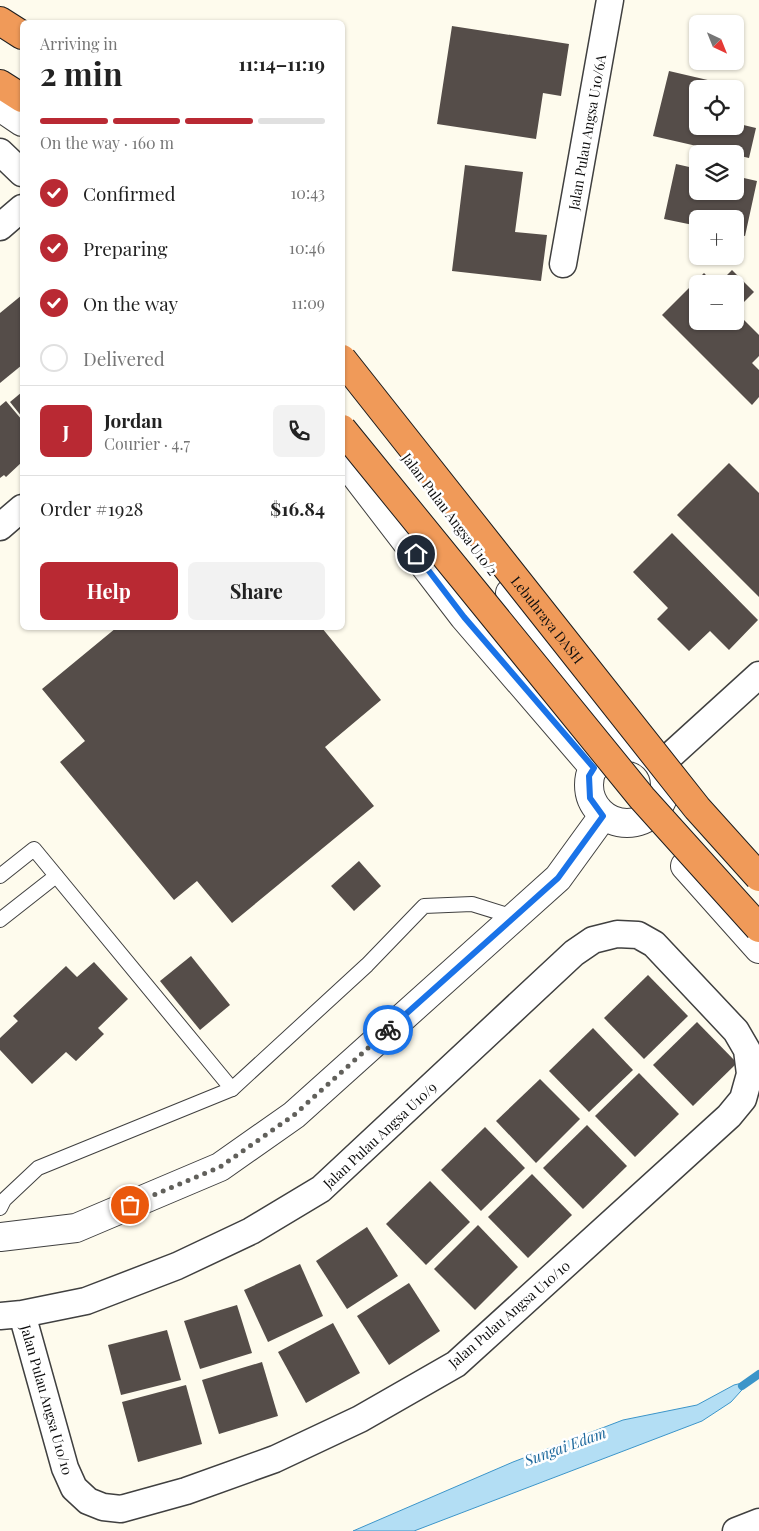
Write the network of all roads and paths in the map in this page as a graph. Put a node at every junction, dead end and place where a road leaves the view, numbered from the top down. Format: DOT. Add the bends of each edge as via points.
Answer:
graph roads {
  1 [pos="610,0"];
  2 [pos="0,21"];
  3 [pos="0,35"];
  4 [pos="20,35"];
  5 [pos="20,49"];
  6 [pos="0,84"];
  7 [pos="20,97"];
  8 [pos="0,107"];
  9 [pos="20,121"];
  10 [pos="0,152"];
  11 [pos="20,171"];
  12 [pos="20,210"];
  13 [pos="0,227"];
  14 [pos="563,264"];
  15 [pos="345,363"];
  16 [pos="345,380"];
  17 [pos="345,433"];
  18 [pos="345,462"];
  19 [pos="20,510"];
  20 [pos="0,527"];
  21 [pos="759,674"];
  22 [pos="628,748"];
  23 [pos="594,768"];
  24 [pos="663,775"];
  25 [pos="603,816"];
  26 [pos="644,820"];
  27 [pos="0,876"];
  28 [pos="56,876"];
  29 [pos="759,877"];
  30 [pos="759,888"];
  31 [pos="514,917"];
  32 [pos="0,920"];
  33 [pos="759,928"];
  34 [pos="759,949"];
  35 [pos="705,998"];
  36 [pos="232,1089"];
  37 [pos="1,1200"];
  38 [pos="0,1237"];
  39 [pos="11,1315"];
  40 [pos="759,1522"];
  41 [pos="736,1531"];
  1 -- 14 [label="street, Jalan Pulau Angsa U10/6A"];
  2 -- 4 [label="highway"];
  3 -- 5 [label="street"];
  6 -- 7 [label="highway"];
  8 -- 9 [label="street"];
  10 -- 11 [label="street"];
  12 -- 13 [label="street"];
  15 -- 29 [label="highway, Lebuhraya DASH, bridge" via="697,808"];
  16 -- 22 [label="street, Jalan Pulau Angsa U10/2"];
  17 -- 33 [label="highway, bridge" via="642,798"];
  18 -- 23 [label="street" via="464,617"];
  19 -- 20 [label="street"];
  21 -- 24 [label="street"];
  22 -- 23 [label="street" via="621,747 600,757"];
  22 -- 24 [label="street" via="643,750"];
  23 -- 25 [label="street" via="589,776 590,798"];
  24 -- 26 [label="street" via="660,806"];
  24 -- 30 [label="street"];
  25 -- 26 [label="street" via="623,824"];
  25 -- 31 [label="street" via="558,878"];
  26 -- 34 [label="street"];
  27 -- 28 [label="lane" via="34,849"];
  28 -- 32 [label="lane"];
  28 -- 36 [label="lane"];
  31 -- 36 [label="lane" via="472,904 424,906 366,965"];
  31 -- 38 [label="street" via="294,1115 220,1167 76,1228"];
  35 -- 39 [label="street, Jalan Pulau Angsa U10/9" via="654,944 638,935 617,934 593,940 574,953 321,1189 251,1231 177,1266 86,1301"];
  35 -- 39 [label="street, Jalan Pulau Angsa U10/10" via="736,1031 747,1050 750,1074 743,1099 729,1116 456,1364 360,1420 284,1455 186,1491 121,1510 88,1500 74,1488 65,1468"];
  36 -- 37 [label="lane" via="38,1168"];
  40 -- 41 [label="street"];
}
